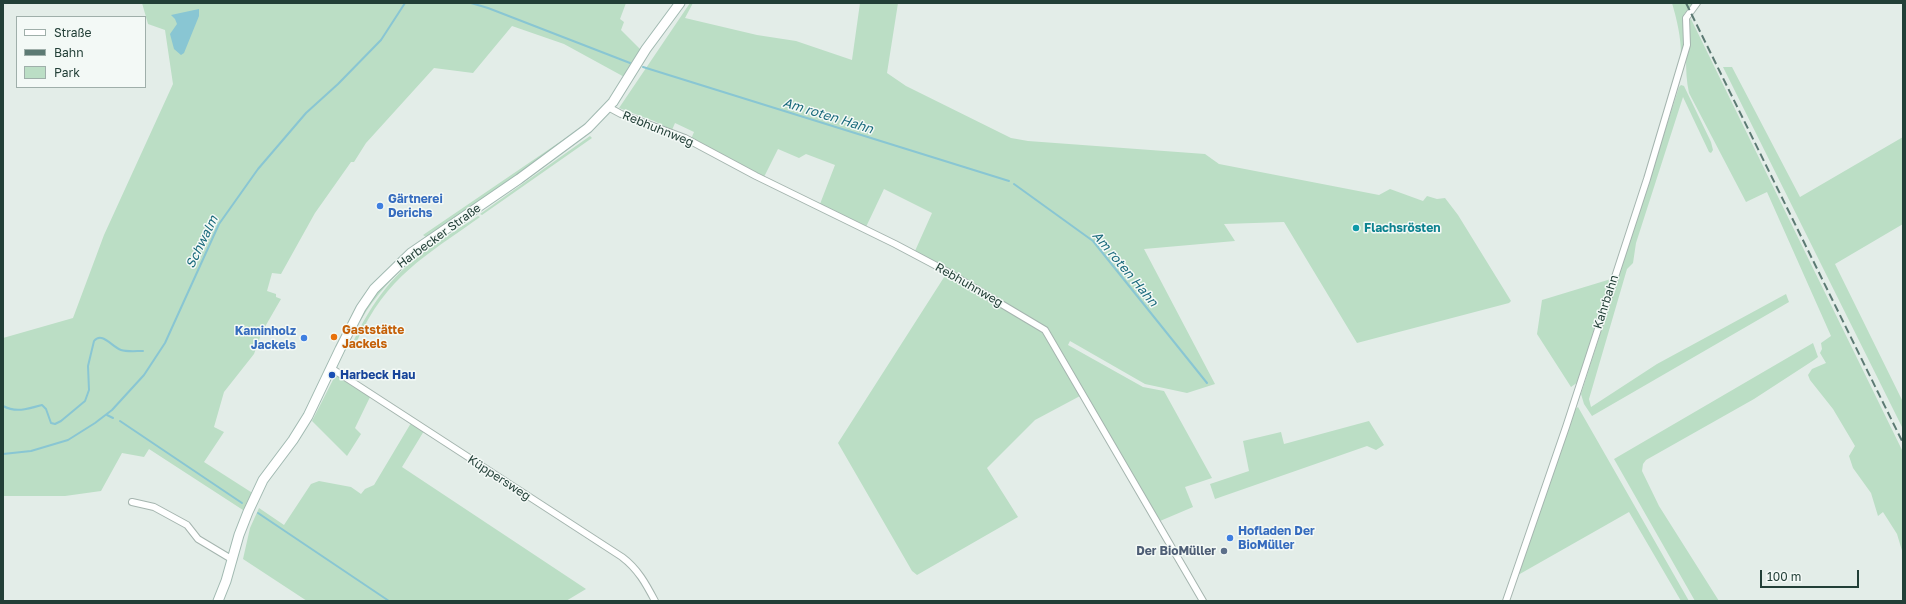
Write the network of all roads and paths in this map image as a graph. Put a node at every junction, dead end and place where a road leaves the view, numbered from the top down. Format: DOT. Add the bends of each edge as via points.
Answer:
graph roads {
  1 [pos="680,3"];
  2 [pos="1697,3"];
  3 [pos="608,107"];
  4 [pos="331,368"];
  5 [pos="132,502"];
  6 [pos="233,560"];
  7 [pos="218,601"];
  8 [pos="655,601"];
  9 [pos="1203,601"];
  10 [pos="1506,601"];
  1 -- 3 [label="main road, Harbecker Straße"];
  2 -- 10 [label="street, Kahrbahn" via="1686,18 1687,45 1647,180"];
  3 -- 4 [label="main road, Harbecker Straße" via="576,138 430,239 396,266 374,289 361,308"];
  3 -- 9 [label="street, Rebhuhnweg" via="685,138 895,244 1045,330"];
  4 -- 6 [label="main road, Harbecker Straße" via="301,428 264,480 248,512"];
  4 -- 8 [label="street, Küppersweg" via="622,557 640,574"];
  5 -- 6 [label="street" via="154,507 187,525 198,539"];
  6 -- 7 [label="main road, Harbecker Straße"];
}
